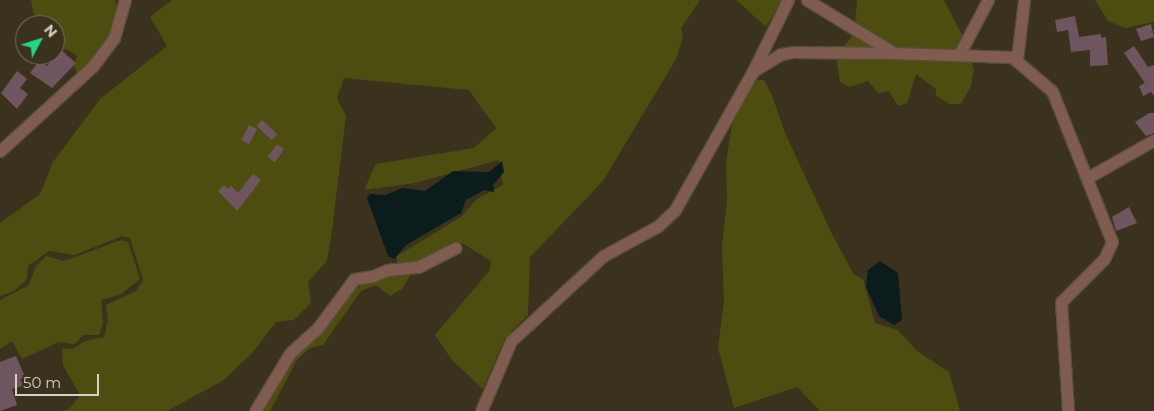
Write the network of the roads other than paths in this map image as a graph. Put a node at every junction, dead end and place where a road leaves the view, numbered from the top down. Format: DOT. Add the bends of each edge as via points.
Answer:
graph roads {
  1 [pos="125,0"];
  2 [pos="788,0"];
  3 [pos="807,0"];
  4 [pos="988,0"];
  5 [pos="1024,0"];
  6 [pos="894,53"];
  7 [pos="960,53"];
  8 [pos="1017,60"];
  9 [pos="753,71"];
  10 [pos="1154,140"];
  11 [pos="0,151"];
  12 [pos="1087,178"];
  13 [pos="455,248"];
  14 [pos="255,411"];
  15 [pos="482,411"];
  16 [pos="1068,411"];
  1 -- 11 [label="street" via="114,38 93,66"];
  2 -- 9 [label="street"];
  3 -- 6 [label="street"];
  4 -- 7 [label="street"];
  5 -- 8 [label="street"];
  6 -- 7 [label="street"];
  6 -- 9 [label="street" via="793,52 781,54"];
  7 -- 8 [label="street"];
  8 -- 12 [label="street" via="1052,91"];
  9 -- 15 [label="street" via="674,210 658,226 604,256 511,341"];
  10 -- 12 [label="street"];
  12 -- 16 [label="street" via="1112,242 1104,259 1061,302"];
  13 -- 14 [label="street" via="418,268 387,270 354,279 317,330 290,353"];
}
